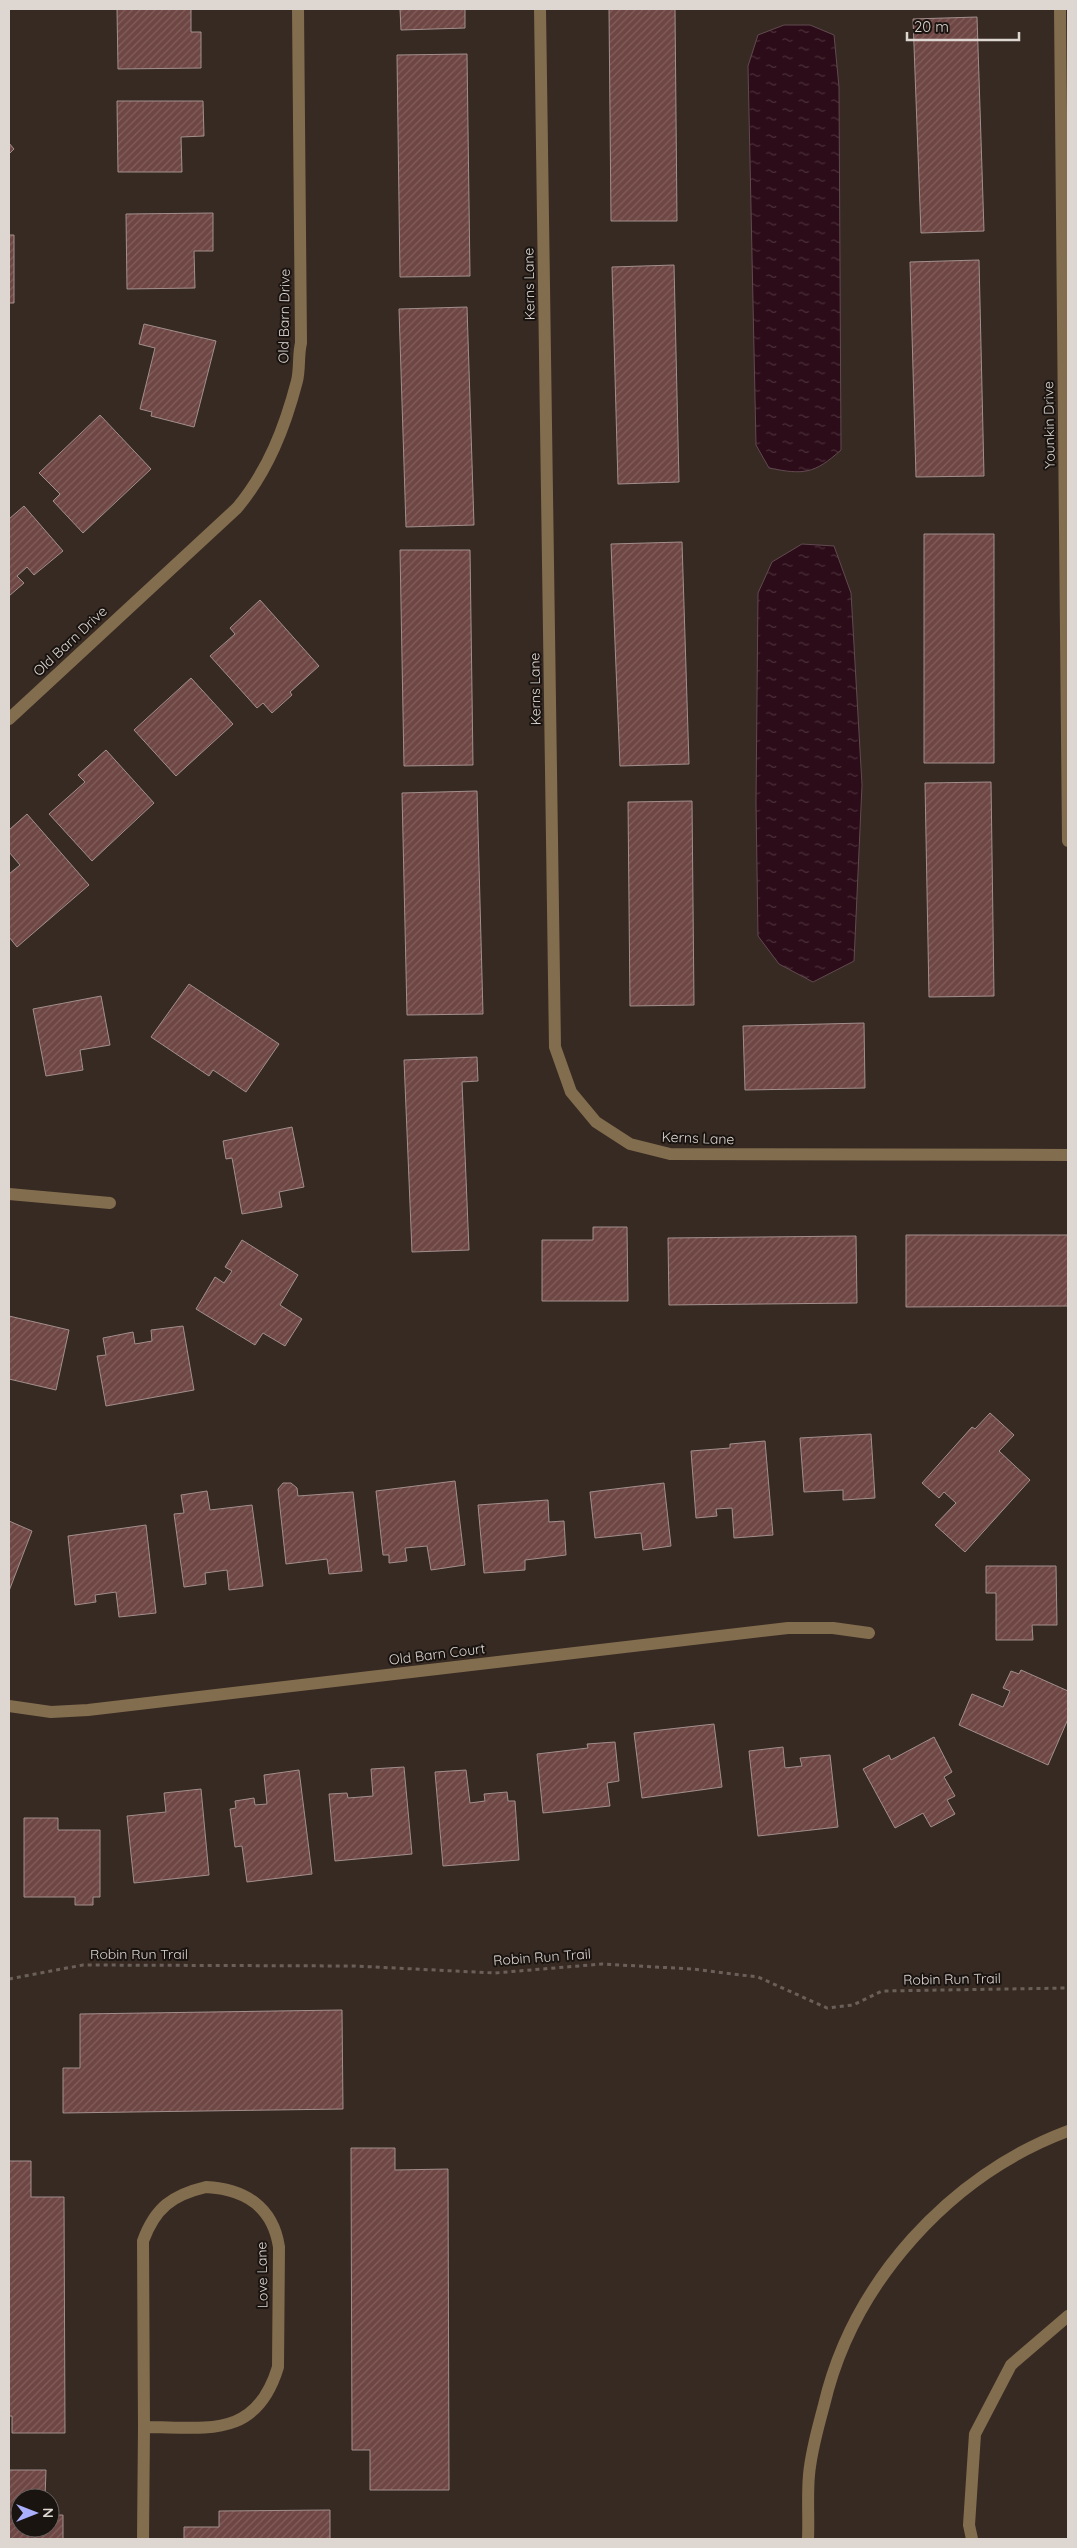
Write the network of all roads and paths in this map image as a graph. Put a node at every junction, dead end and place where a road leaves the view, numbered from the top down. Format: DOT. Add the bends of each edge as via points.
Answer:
graph roads {
  1 [pos="298,9"];
  2 [pos="540,9"];
  3 [pos="1060,9"];
  4 [pos="9,718"];
  5 [pos="1068,841"];
  6 [pos="1068,1155"];
  7 [pos="9,1194"];
  8 [pos="110,1203"];
  9 [pos="870,1633"];
  10 [pos="9,1706"];
  11 [pos="9,1979"];
  12 [pos="1068,1988"];
  13 [pos="1068,2131"];
  14 [pos="1068,2316"];
  15 [pos="144,2427"];
  16 [pos="143,2539"];
  17 [pos="808,2539"];
  18 [pos="972,2539"];
  1 -- 4 [label="street, Old Barn Drive" via="301,343 298,379 283,431 248,494 236,508"];
  2 -- 6 [label="street, Kerns Lane" via="555,1047 563,1074 577,1101 596,1122 630,1144 670,1154"];
  3 -- 5 [label="street, Younkin Drive"];
  7 -- 8 [label="street"];
  9 -- 10 [label="street, Old Barn Court" via="833,1628 788,1628 88,1710 51,1712"];
  11 -- 12 [label="path, Robin Run Trail" via="83,1965 355,1966 495,1973 602,1964 758,1977 827,2008 853,2005 882,1991"];
  13 -- 17 [label="street" via="1035,2144 976,2180 924,2226 870,2295 838,2357 818,2423 809,2475"];
  14 -- 18 [label="street" via="1011,2365 975,2434 969,2525"];
  15 -- 15 [label="street, Love Lane" via="230,2424 255,2410 272,2386 278,2367 279,2247 276,2230 268,2215 240,2193 206,2187 189,2191 172,2198 149,2224 143,2241"];
  15 -- 16 [label="street, Love Lane"];
}
